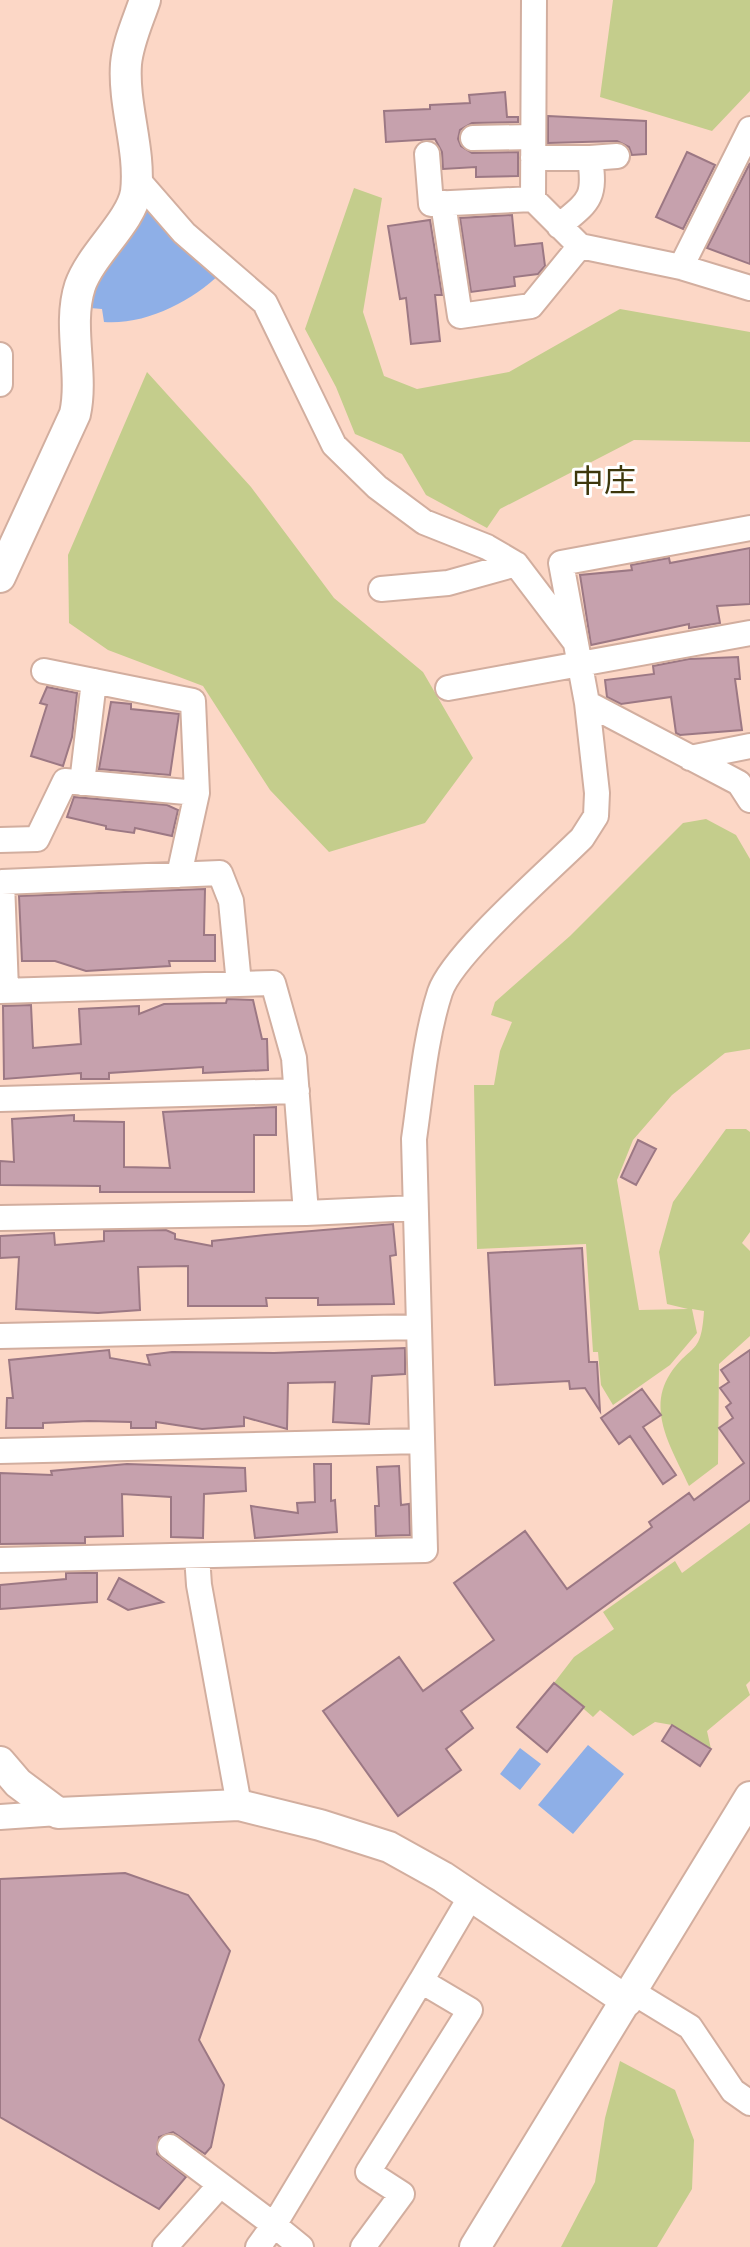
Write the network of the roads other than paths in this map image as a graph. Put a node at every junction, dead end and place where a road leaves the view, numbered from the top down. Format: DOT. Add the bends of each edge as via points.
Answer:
graph roads {
  1 [pos="145,0"];
  2 [pos="534,0"];
  3 [pos="750,129"];
  4 [pos="473,138"];
  5 [pos="532,147"];
  6 [pos="427,154"];
  7 [pos="617,156"];
  8 [pos="590,158"];
  9 [pos="137,179"];
  10 [pos="533,199"];
  11 [pos="443,203"];
  12 [pos="559,226"];
  13 [pos="580,246"];
  14 [pos="681,267"];
  15 [pos="750,288"];
  16 [pos="0,355"];
  17 [pos="0,384"];
  18 [pos="750,528"];
  19 [pos="516,564"];
  20 [pos="0,577"];
  21 [pos="381,589"];
  22 [pos="750,633"];
  23 [pos="578,654"];
  24 [pos="44,671"];
  25 [pos="94,681"];
  26 [pos="448,688"];
  27 [pos="587,703"];
  28 [pos="750,746"];
  29 [pos="690,758"];
  30 [pos="82,783"];
  31 [pos="197,793"];
  32 [pos="750,800"];
  33 [pos="0,840"];
  34 [pos="179,875"];
  35 [pos="239,984"];
  36 [pos="3,990"];
  37 [pos="297,1091"];
  38 [pos="0,1099"];
  39 [pos="415,1208"];
  40 [pos="306,1213"];
  41 [pos="0,1218"];
  42 [pos="419,1327"];
  43 [pos="0,1336"];
  44 [pos="422,1441"];
  45 [pos="0,1451"];
  46 [pos="197,1556"];
  47 [pos="0,1560"];
  48 [pos="0,1762"];
  49 [pos="750,1797"];
  50 [pos="239,1805"];
  51 [pos="58,1813"];
  52 [pos="0,1817"];
  53 [pos="471,1896"];
  54 [pos="421,1981"];
  55 [pos="629,1996"];
  56 [pos="750,2103"];
  57 [pos="170,2147"];
  58 [pos="220,2185"];
  59 [pos="274,2225"];
  60 [pos="165,2247"];
  61 [pos="258,2247"];
  62 [pos="301,2247"];
  63 [pos="363,2247"];
  64 [pos="475,2247"];
  1 -- 9 [label="street" via="125,68"];
  2 -- 5 [label="street"];
  3 -- 14 [label="street"];
  4 -- 5 [label="street"];
  5 -- 8 [label="street"];
  5 -- 10 [label="street"];
  6 -- 11 [label="street" via="431,204"];
  7 -- 8 [label="street"];
  8 -- 12 [label="street" via="594,187 588,203"];
  9 -- 19 [label="street" via="184,233 265,303 334,445 424,522"];
  9 -- 20 [label="street" via="135,197 88,266 79,289 75,414"];
  10 -- 11 [label="street"];
  10 -- 12 [label="street"];
  11 -- 13 [label="street" via="460,316 531,306"];
  12 -- 13 [label="street"];
  13 -- 14 [label="street"];
  14 -- 15 [label="street"];
  16 -- 17 [label="street"];
  18 -- 23 [label="street" via="561,563"];
  19 -- 21 [label="street" via="448,583"];
  19 -- 23 [label="street"];
  22 -- 23 [label="street"];
  23 -- 26 [label="street"];
  23 -- 27 [label="street"];
  24 -- 25 [label="street"];
  25 -- 30 [label="street"];
  25 -- 31 [label="street" via="193,701"];
  27 -- 29 [label="street"];
  27 -- 39 [label="street" via="596,816 582,838 456,964 440,991 414,1139"];
  28 -- 29 [label="street"];
  29 -- 32 [label="street" via="739,783"];
  30 -- 31 [label="street"];
  30 -- 33 [label="street" via="65,781 37,839"];
  31 -- 34 [label="street"];
  34 -- 35 [label="street" via="220,873 231,901"];
  34 -- 36 [label="street" via="2,882"];
  35 -- 36 [label="street"];
  35 -- 37 [label="street" via="273,983 294,1058"];
  37 -- 38 [label="street"];
  37 -- 40 [label="street"];
  39 -- 40 [label="street"];
  39 -- 42 [label="street"];
  40 -- 41 [label="street"];
  42 -- 43 [label="street"];
  42 -- 44 [label="street"];
  44 -- 45 [label="street"];
  44 -- 46 [label="street" via="425,1550"];
  46 -- 47 [label="street"];
  46 -- 50 [label="street"];
  48 -- 51 [label="street"];
  49 -- 55 [label="street"];
  50 -- 51 [label="street"];
  50 -- 53 [label="street" via="389,1847"];
  51 -- 52 [label="street"];
  53 -- 54 [label="street"];
  53 -- 55 [label="street"];
  54 -- 59 [label="street"];
  54 -- 63 [label="street" via="470,2010 368,2172 402,2194"];
  55 -- 56 [label="street" via="690,2027 733,2091"];
  55 -- 64 [label="street"];
  57 -- 58 [label="street"];
  58 -- 59 [label="street"];
  58 -- 60 [label="street"];
  59 -- 61 [label="street"];
  59 -- 62 [label="street"];
}
